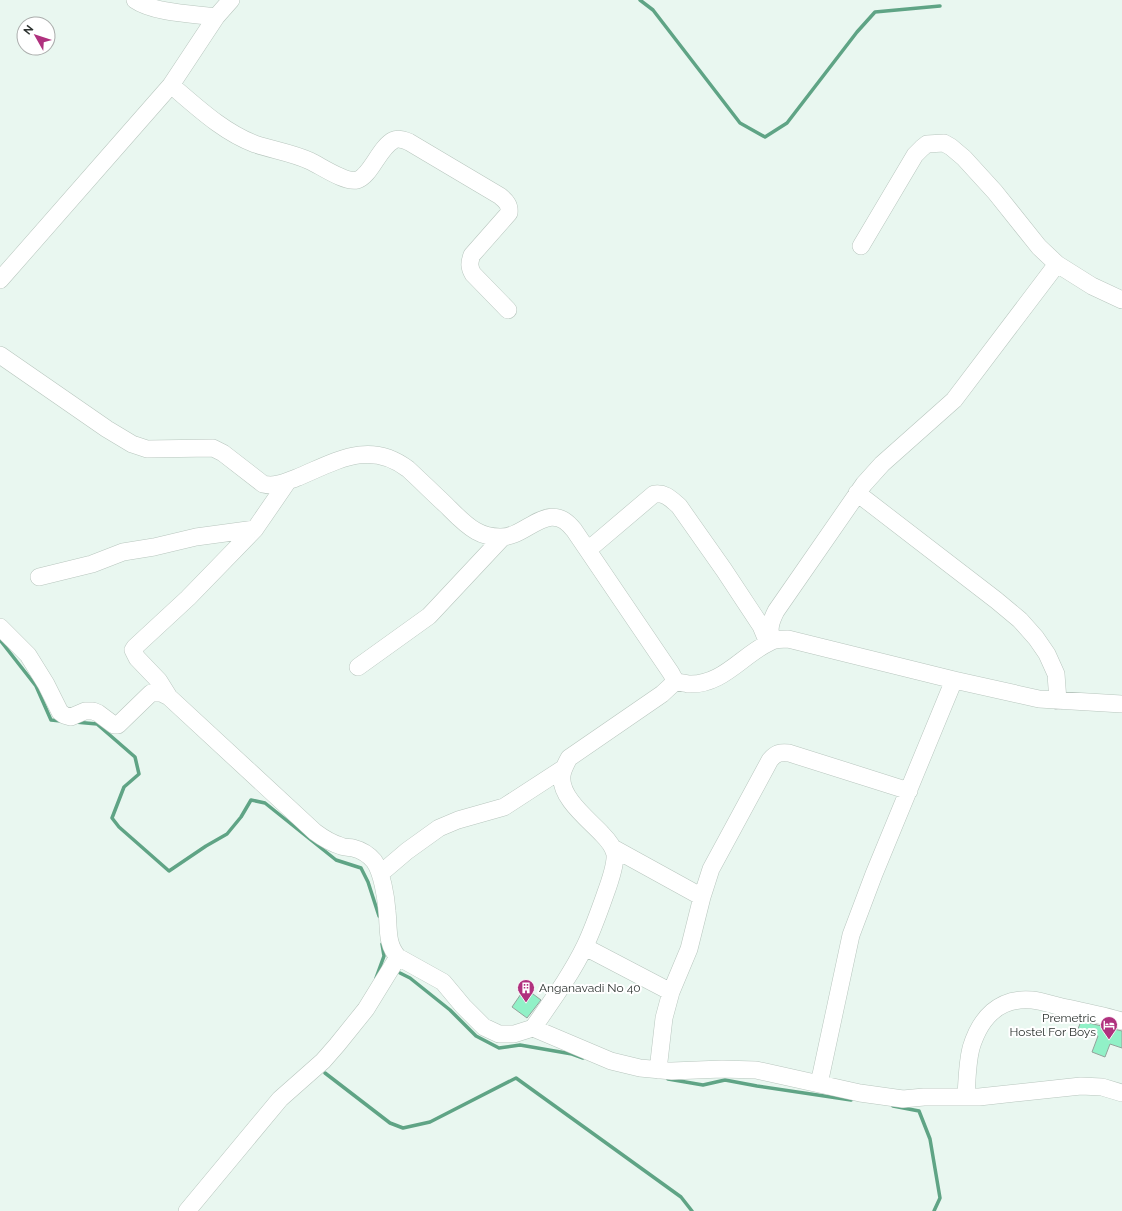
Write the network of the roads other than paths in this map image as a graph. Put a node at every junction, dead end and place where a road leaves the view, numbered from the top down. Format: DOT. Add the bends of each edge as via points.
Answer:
graph roads {
  1 [pos="135,0"];
  2 [pos="231,0"];
  3 [pos="216,17"];
  4 [pos="171,85"];
  5 [pos="861,246"];
  6 [pos="1057,264"];
  7 [pos="0,280"];
  8 [pos="1122,300"];
  9 [pos="508,310"];
  10 [pos="0,355"];
  11 [pos="288,481"];
  12 [pos="858,493"];
  13 [pos="254,529"];
  14 [pos="502,537"];
  15 [pos="588,550"];
  16 [pos="39,577"];
  17 [pos="0,627"];
  18 [pos="769,642"];
  19 [pos="358,667"];
  20 [pos="676,680"];
  21 [pos="954,680"];
  22 [pos="170,697"];
  23 [pos="1058,701"];
  24 [pos="1122,704"];
  25 [pos="564,768"];
  26 [pos="909,791"];
  27 [pos="613,848"];
  28 [pos="380,874"];
  29 [pos="702,897"];
  30 [pos="585,947"];
  31 [pos="398,957"];
  32 [pos="671,992"];
  33 [pos="1122,1021"];
  34 [pos="533,1028"];
  35 [pos="658,1070"];
  36 [pos="819,1084"];
  37 [pos="1122,1093"];
  38 [pos="966,1097"];
  39 [pos="187,1211"];
  1 -- 3 [label="street" via="152,8"];
  2 -- 3 [label="street"];
  3 -- 4 [label="street"];
  4 -- 7 [label="street"];
  4 -- 9 [label="street" via="234,134 255,144 308,160 343,178 357,180 362,177 383,150 394,140 401,140 409,142 500,196 510,207 509,213 472,255 470,268"];
  5 -- 6 [label="street" via="915,155 927,144 944,143 964,158 1038,246"];
  6 -- 8 [label="street" via="1092,286"];
  6 -- 12 [label="street" via="954,400 882,464"];
  10 -- 11 [label="street" via="132,444 147,449 213,448 263,484 269,486"];
  11 -- 13 [label="street"];
  11 -- 14 [label="street" via="352,456 365,454 388,457 408,469 463,522 477,532"];
  12 -- 18 [label="street" via="776,611 769,629"];
  12 -- 23 [label="street" via="1020,620 1047,654 1056,674"];
  13 -- 16 [label="street" via="196,537 123,552 92,564"];
  13 -- 22 [label="street" via="188,598 133,650 137,658 160,681"];
  14 -- 15 [label="street" via="514,535 539,520 554,517 569,524"];
  14 -- 19 [label="street" via="430,616"];
  15 -- 18 [label="street" via="654,494 671,498 724,570"];
  15 -- 20 [label="street"];
  17 -- 22 [label="street" via="28,655 64,716 71,717 85,711 93,711 114,726 151,693 161,692"];
  18 -- 20 [label="street" via="713,680 692,684"];
  18 -- 21 [label="street" via="788,639"];
  20 -- 25 [label="street" via="662,694 569,758"];
  21 -- 23 [label="street"];
  21 -- 26 [label="street"];
  22 -- 28 [label="street" via="315,832 328,841 363,852 374,861"];
  23 -- 24 [label="street"];
  25 -- 27 [label="street" via="562,784 571,802"];
  25 -- 28 [label="street" via="504,807 439,828"];
  26 -- 29 [label="street" via="789,753 774,755 711,869"];
  26 -- 36 [label="street" via="851,935"];
  27 -- 29 [label="street"];
  27 -- 30 [label="street" via="615,855 609,884"];
  28 -- 31 [label="street" via="387,910 388,938 392,951"];
  29 -- 32 [label="street" via="689,949"];
  30 -- 32 [label="street"];
  30 -- 34 [label="street" via="569,976"];
  31 -- 34 [label="street" via="443,982 484,1027 498,1034 514,1034"];
  31 -- 39 [label="street" via="366,1009 323,1061 280,1099"];
  32 -- 35 [label="street" via="664,1018"];
  33 -- 38 [label="street" via="1032,1000 1015,1001 1000,1006 992,1011 981,1025 971,1048"];
  34 -- 35 [label="street" via="611,1061"];
  35 -- 36 [label="street" via="756,1070"];
  36 -- 38 [label="street" via="903,1099"];
  37 -- 38 [label="street" via="1102,1087 1081,1086"];
}
